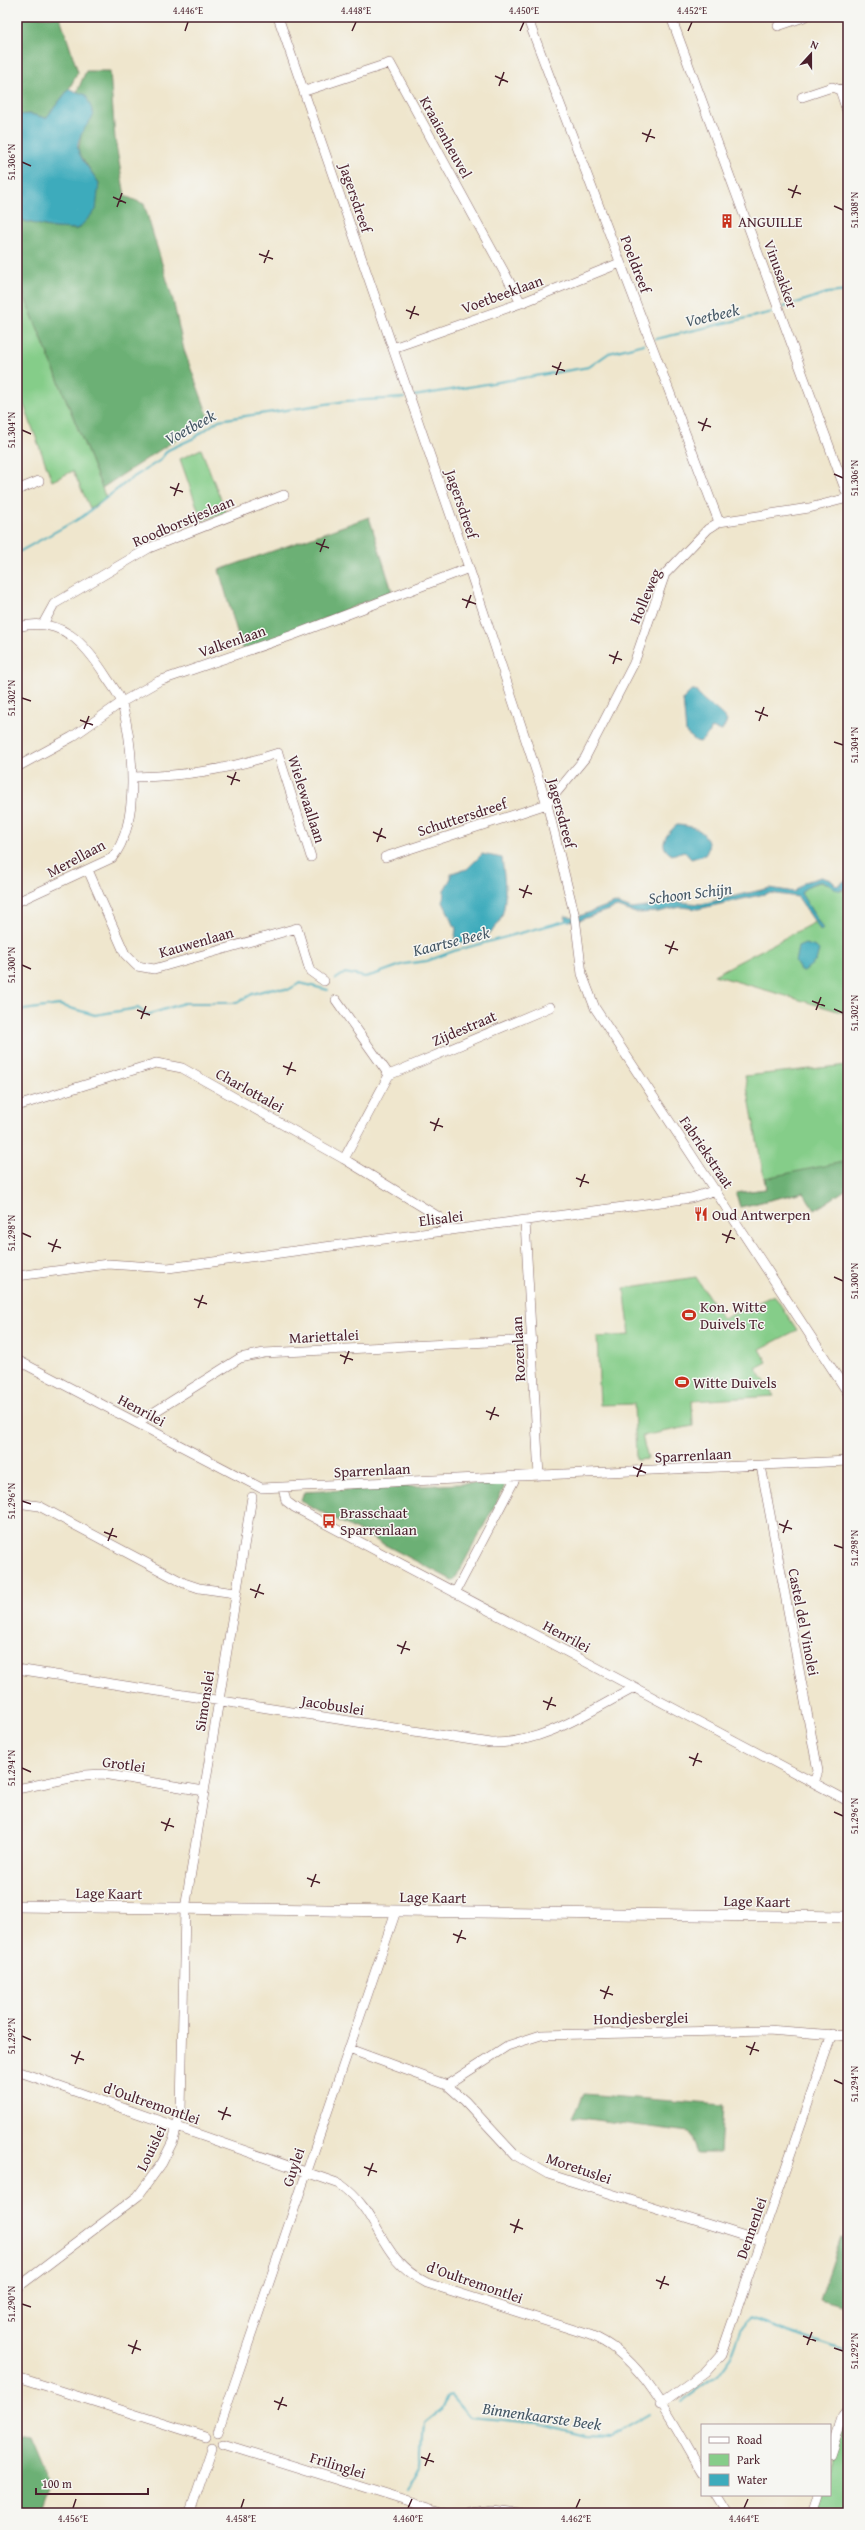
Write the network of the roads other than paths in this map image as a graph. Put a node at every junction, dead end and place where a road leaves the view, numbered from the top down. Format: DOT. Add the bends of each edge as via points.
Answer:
graph roads {
  1 [pos="278,17"];
  2 [pos="527,17"];
  3 [pos="671,17"];
  4 [pos="804,17"];
  5 [pos="778,26"];
  6 [pos="844,89"];
  7 [pos="305,91"];
  8 [pos="802,97"];
  9 [pos="848,114"];
  10 [pos="620,263"];
  11 [pos="521,303"];
  12 [pos="393,348"];
  13 [pos="39,481"];
  14 [pos="17,490"];
  15 [pos="284,495"];
  16 [pos="848,497"];
  17 [pos="719,522"];
  18 [pos="470,568"];
  19 [pos="43,624"];
  20 [pos="17,626"];
  21 [pos="122,702"];
  22 [pos="17,767"];
  23 [pos="133,777"];
  24 [pos="547,804"];
  25 [pos="311,857"];
  26 [pos="386,857"];
  27 [pos="88,870"];
  28 [pos="17,902"];
  29 [pos="324,981"];
  30 [pos="336,1000"];
  31 [pos="550,1007"];
  32 [pos="595,1008"];
  33 [pos="389,1075"];
  34 [pos="17,1106"];
  35 [pos="344,1159"];
  36 [pos="716,1190"];
  37 [pos="525,1221"];
  38 [pos="447,1231"];
  39 [pos="17,1276"];
  40 [pos="532,1340"];
  41 [pos="17,1360"];
  42 [pos="848,1393"];
  43 [pos="137,1423"];
  44 [pos="848,1461"];
  45 [pos="761,1466"];
  46 [pos="539,1476"];
  47 [pos="516,1477"];
  48 [pos="254,1486"];
  49 [pos="283,1488"];
  50 [pos="252,1497"];
  51 [pos="17,1503"];
  52 [pos="235,1593"];
  53 [pos="455,1593"];
  54 [pos="17,1669"];
  55 [pos="634,1688"];
  56 [pos="219,1700"];
  57 [pos="814,1782"];
  58 [pos="17,1789"];
  59 [pos="204,1791"];
  60 [pos="848,1801"];
  61 [pos="17,1906"];
  62 [pos="185,1909"];
  63 [pos="396,1911"];
  64 [pos="848,1917"];
  65 [pos="832,2034"];
  66 [pos="848,2036"];
  67 [pos="349,2049"];
  68 [pos="17,2071"];
  69 [pos="447,2085"];
  70 [pos="177,2127"];
  71 [pos="307,2171"];
  72 [pos="761,2241"];
  73 [pos="17,2288"];
  74 [pos="17,2377"];
  75 [pos="660,2404"];
  76 [pos="848,2410"];
  77 [pos="218,2432"];
  78 [pos="206,2437"];
  79 [pos="223,2444"];
  80 [pos="212,2448"];
  81 [pos="831,2452"];
  82 [pos="701,2470"];
  83 [pos="717,2496"];
  84 [pos="816,2496"];
  85 [pos="499,2512"];
  86 [pos="190,2513"];
  87 [pos="445,2513"];
  88 [pos="472,2513"];
  89 [pos="519,2513"];
  90 [pos="727,2513"];
  91 [pos="810,2513"];
  1 -- 7 [label="street, Jagersdreef"];
  2 -- 10 [label="street, Poeldreef"];
  3 -- 16 [label="street, Vinusakker"];
  4 -- 5 [label="street"];
  6 -- 8 [label="street" via="832,87"];
  6 -- 9 [label="street"];
  7 -- 11 [label="street, Kraaienheuvel" via="390,63"];
  7 -- 12 [label="street, Jagersdreef"];
  10 -- 11 [label="street, Voetbeeklaan"];
  10 -- 17 [label="street, Poeldreef"];
  11 -- 12 [label="street, Voetbeeklaan"];
  12 -- 18 [label="street, Jagersdreef"];
  13 -- 14 [label="street"];
  15 -- 19 [label="street, Roodborstjeslaan" via="149,548 54,604"];
  16 -- 17 [label="street, Holleweg" via="809,508"];
  17 -- 24 [label="street, Holleweg" via="708,529 666,574 634,663 585,758"];
  18 -- 21 [label="street, Valkenlaan" via="293,635 159,681"];
  18 -- 24 [label="street, Jagersdreef"];
  19 -- 20 [label="street"];
  19 -- 21 [label="street" via="61,629 78,639 95,659"];
  21 -- 22 [label="street, Valkenlaan" via="72,738"];
  21 -- 23 [label="street, Merellaan"];
  23 -- 25 [label="street, Wielewaallaan" via="180,776 221,770 278,752"];
  23 -- 27 [label="street, Merellaan" via="125,836 120,848 112,858"];
  24 -- 26 [label="street, Schuttersdreef"];
  24 -- 32 [label="street, Jagersdreef" via="575,919 582,974"];
  27 -- 28 [label="street, Merellaan"];
  27 -- 29 [label="street, Kauwenlaan" via="125,954 137,966 154,969 297,928 310,971"];
  30 -- 33 [label="street"];
  31 -- 33 [label="street, Zijdestraat"];
  32 -- 36 [label="street, Fabriekstraat"];
  33 -- 35 [label="street"];
  34 -- 35 [label="street, Charlottalei" via="156,1063 169,1064 182,1068"];
  35 -- 38 [label="street, Charlottalei" via="439,1217"];
  36 -- 37 [label="street, Elisalei" via="691,1198"];
  36 -- 42 [label="street, Fabriekstraat"];
  37 -- 38 [label="street, Elisalei"];
  37 -- 40 [label="street, Rozenlaan"];
  38 -- 39 [label="street, Elisalei" via="168,1268 108,1264"];
  40 -- 43 [label="street, Mariettalei" via="264,1353 240,1358"];
  40 -- 46 [label="street, Rozenlaan"];
  41 -- 43 [label="street, Henrilei"];
  43 -- 48 [label="street, Henrilei"];
  44 -- 45 [label="street, Sparrenlaan"];
  45 -- 46 [label="street, Sparrenlaan"];
  45 -- 57 [label="street, Castel del Vinolei" via="818,1771"];
  46 -- 47 [label="street, Sparrenlaan"];
  47 -- 49 [label="street, Sparrenlaan"];
  47 -- 53 [label="street"];
  48 -- 49 [label="street, Sparrenlaan"];
  49 -- 53 [label="street, Henrilei" via="286,1501 294,1507"];
  50 -- 52 [label="street, Simonslei"];
  51 -- 52 [label="street" via="39,1506 184,1583 199,1588"];
  52 -- 56 [label="street, Simonslei"];
  53 -- 55 [label="street, Henrilei"];
  54 -- 56 [label="street, Jacobuslei"];
  55 -- 56 [label="street, Jacobuslei" via="550,1732 526,1740 501,1743"];
  55 -- 57 [label="street, Henrilei"];
  56 -- 59 [label="street, Simonslei"];
  57 -- 60 [label="street, Henrilei"];
  58 -- 59 [label="street, Grotlei" via="85,1775 103,1774"];
  59 -- 62 [label="street, Simonslei"];
  61 -- 62 [label="street, Lage Kaart"];
  62 -- 63 [label="street, Lage Kaart"];
  62 -- 70 [label="street, Louislei" via="181,2111"];
  63 -- 64 [label="street, Lage Kaart"];
  63 -- 67 [label="street, Guylei"];
  65 -- 66 [label="street, Hondjesberglei"];
  65 -- 69 [label="street, Hondjesberglei" via="768,2030 541,2035 507,2046"];
  65 -- 72 [label="street, Dennenlei"];
  67 -- 69 [label="street, Moretuslei"];
  67 -- 71 [label="street, Guylei"];
  68 -- 70 [label="street, d'Oultremontlei"];
  69 -- 72 [label="street, Moretuslei" via="515,2155 531,2166 548,2174"];
  70 -- 71 [label="street, d'Oultremontlei"];
  70 -- 73 [label="street, Louislei" via="162,2163 138,2196"];
  71 -- 75 [label="street, d'Oultremontlei" via="340,2184 352,2193 368,2212 387,2249 405,2270 414,2276 427,2283 600,2339 614,2347 634,2366"];
  71 -- 77 [label="street, Guylei"];
  72 -- 75 [label="street, Dennenlei" via="721,2355 711,2367"];
  74 -- 78 [label="street"];
  75 -- 82 [label="street, d'Oultremontlei"];
  76 -- 81 [label="street" via="843,2416"];
  77 -- 78 [label="street" via="212,2431"];
  77 -- 79 [label="street" via="224,2437"];
  78 -- 80 [label="street"];
  79 -- 80 [label="street" via="218,2448"];
  79 -- 87 [label="street, Frilinglei"];
  80 -- 86 [label="street"];
  83 -- 90 [label="street"];
  84 -- 91 [label="street"];
  85 -- 88 [label="street"];
  85 -- 89 [label="street"];
}
